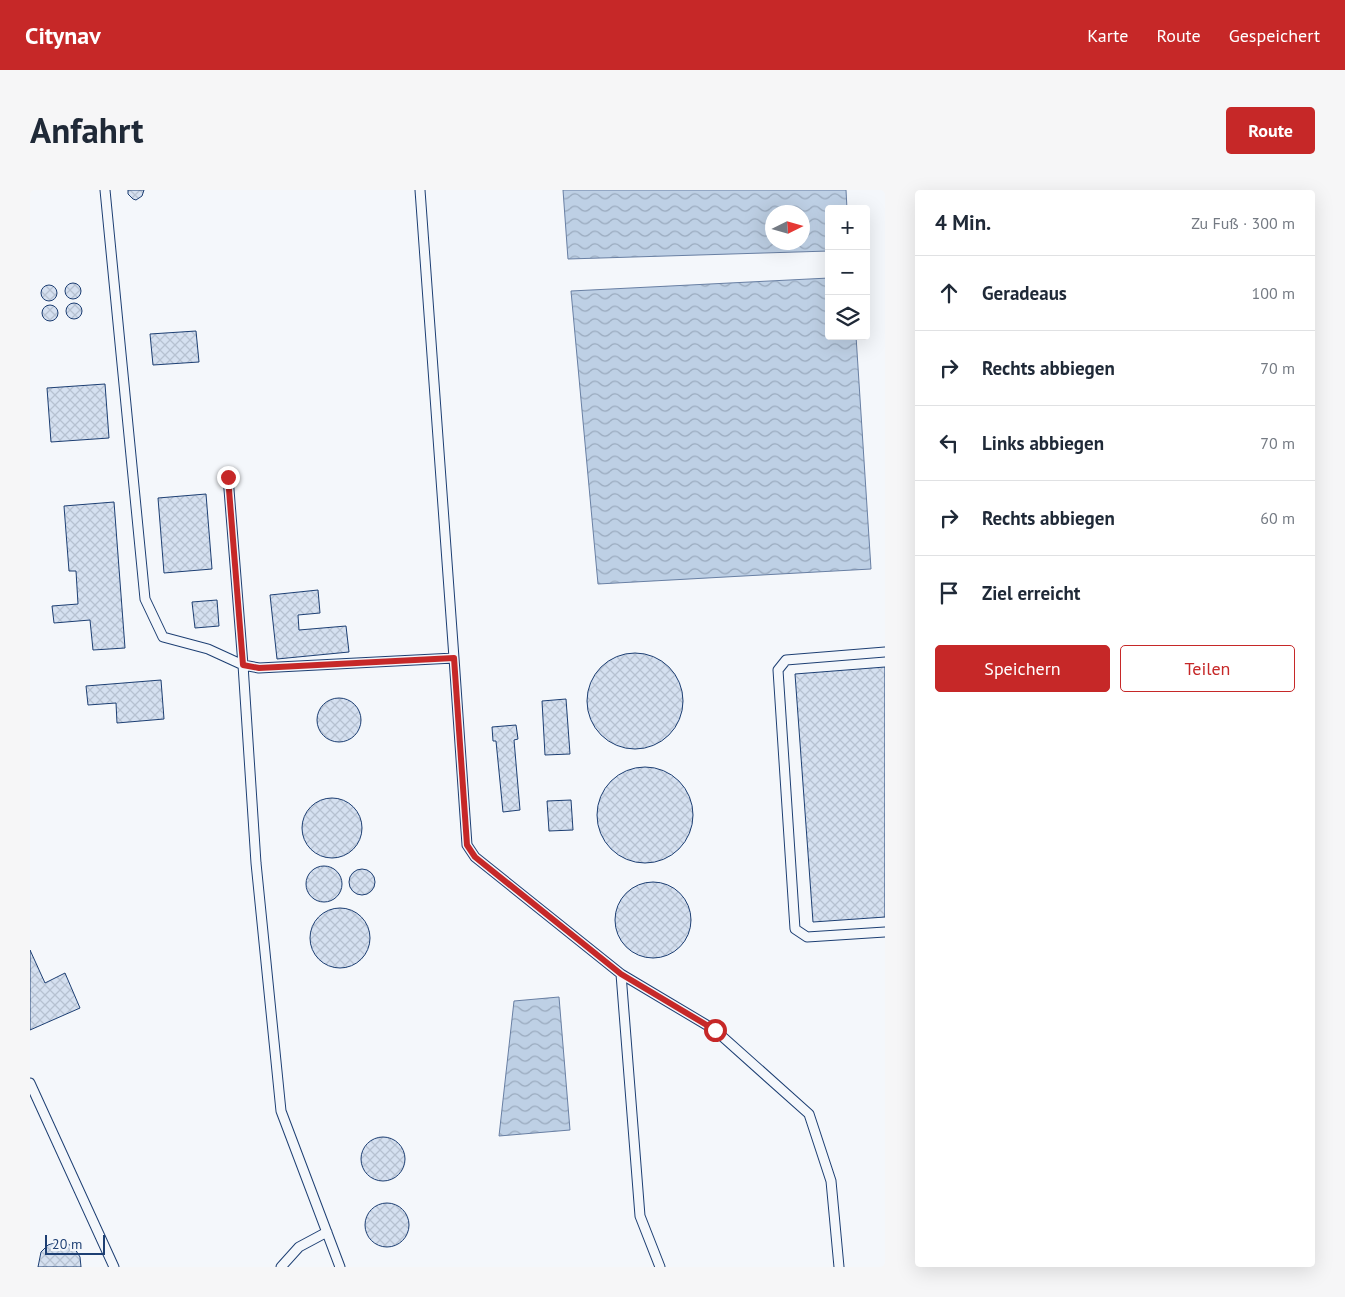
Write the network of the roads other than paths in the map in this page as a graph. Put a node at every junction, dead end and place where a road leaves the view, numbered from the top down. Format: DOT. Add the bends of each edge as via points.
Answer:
graph roads {
  1 [pos="105,190"];
  2 [pos="420,190"];
  3 [pos="228,477"];
  4 [pos="885,652"];
  5 [pos="454,658"];
  6 [pos="243,665"];
  7 [pos="885,932"];
  8 [pos="621,974"];
  9 [pos="30,1084"];
  10 [pos="327,1232"];
  11 [pos="114,1267"];
  12 [pos="281,1267"];
  13 [pos="340,1267"];
  14 [pos="660,1267"];
  15 [pos="838,1267"];
  1 -- 6 [label="lane" via="145,599 163,637 208,649"];
  2 -- 5 [label="lane"];
  3 -- 6 [label="lane"];
  4 -- 7 [label="lane" via="786,660 778,670 795,928 807,937"];
  5 -- 6 [label="lane" via="259,668"];
  5 -- 8 [label="lane" via="467,845 475,857"];
  6 -- 10 [label="lane" via="256,863 281,1111"];
  8 -- 14 [label="lane" via="640,1216"];
  8 -- 15 [label="lane" via="715,1030 808,1114 831,1181"];
  9 -- 11 [label="lane"];
  10 -- 12 [label="lane" via="299,1247"];
  10 -- 13 [label="lane"];
}
